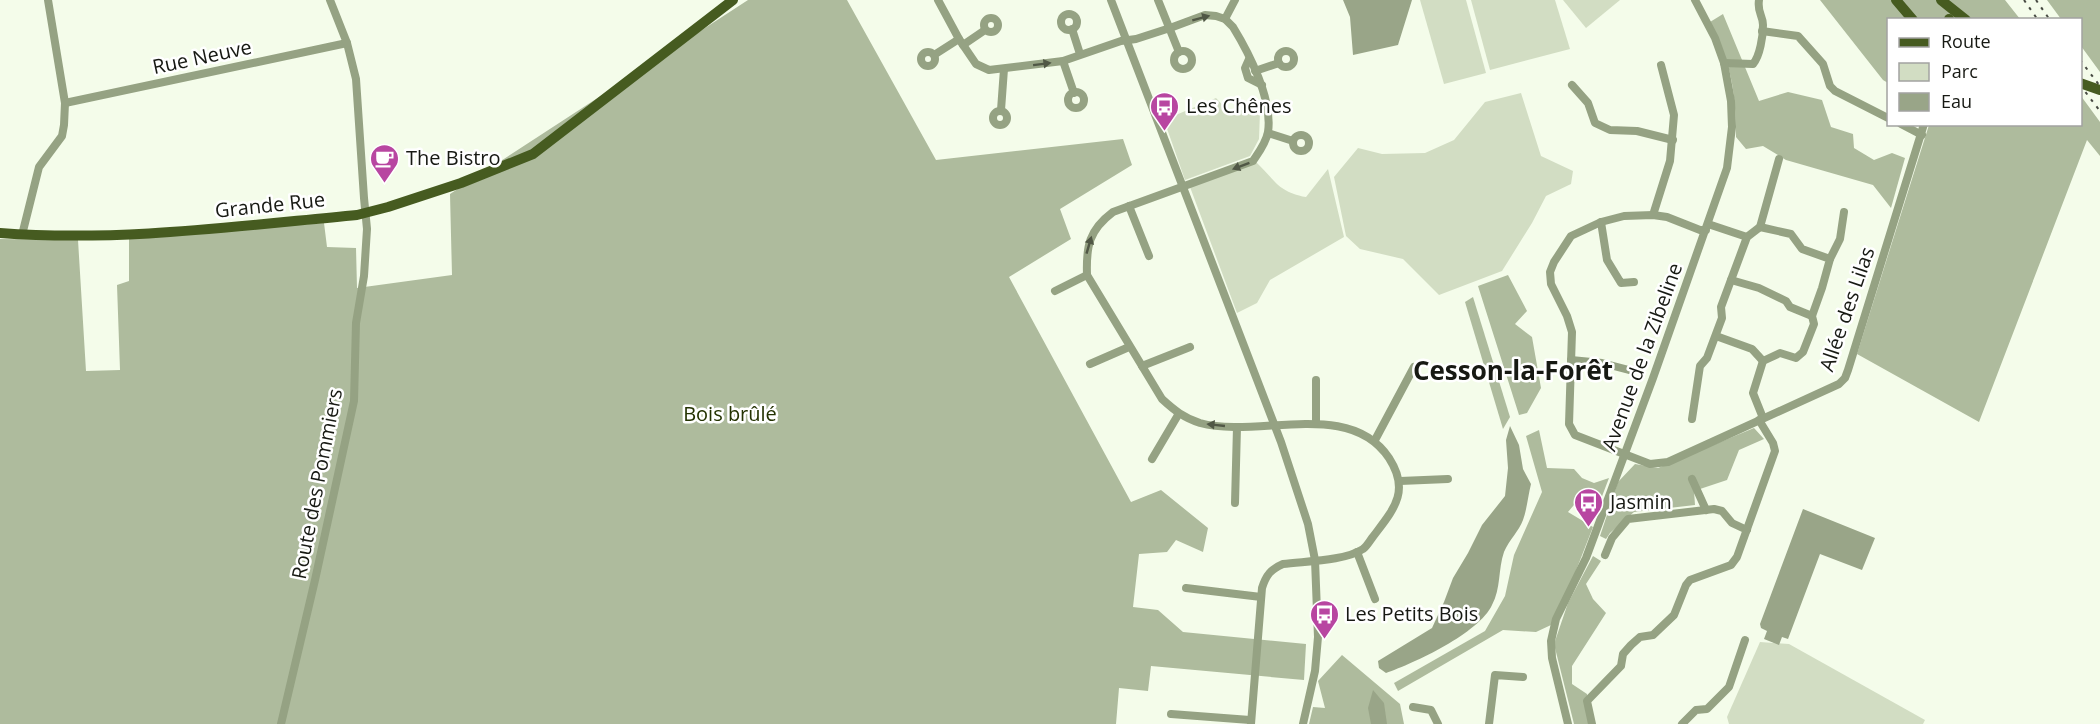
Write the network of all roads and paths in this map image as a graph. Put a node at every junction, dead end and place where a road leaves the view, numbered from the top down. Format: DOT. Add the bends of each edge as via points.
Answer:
graph roads {
  1 [pos="48,0"];
  2 [pos="330,0"];
  3 [pos="733,0"];
  4 [pos="938,0"];
  5 [pos="1111,0"];
  6 [pos="1151,0"];
  7 [pos="1157,0"];
  8 [pos="1235,0"];
  9 [pos="1695,0"];
  10 [pos="1759,0"];
  11 [pos="1896,0"];
  12 [pos="1941,0"];
  13 [pos="1911,18"];
  14 [pos="1964,18"];
  15 [pos="1225,19"];
  16 [pos="1170,28"];
  17 [pos="1072,29"];
  18 [pos="986,30"];
  19 [pos="1762,31"];
  20 [pos="1125,41"];
  21 [pos="961,42"];
  22 [pos="346,43"];
  23 [pos="1179,52"];
  24 [pos="1080,54"];
  25 [pos="934,55"];
  26 [pos="1249,59"];
  27 [pos="1063,61"];
  28 [pos="1279,63"];
  29 [pos="1724,63"];
  30 [pos="1661,65"];
  31 [pos="1004,69"];
  32 [pos="1255,71"];
  33 [pos="2082,84"];
  34 [pos="1262,85"];
  35 [pos="1572,85"];
  36 [pos="2100,90"];
  37 [pos="1074,93"];
  38 [pos="65,103"];
  39 [pos="1001,110"];
  40 [pos="1887,117"];
  41 [pos="1905,126"];
  42 [pos="1924,126"];
  43 [pos="1268,133"];
  44 [pos="1922,135"];
  45 [pos="1673,140"];
  46 [pos="1293,141"];
  47 [pos="1779,159"];
  48 [pos="1182,186"];
  49 [pos="1129,206"];
  50 [pos="366,212"];
  51 [pos="1844,212"];
  52 [pos="1653,215"];
  53 [pos="1601,222"];
  54 [pos="1707,227"];
  55 [pos="1760,227"];
  56 [pos="0,233"];
  57 [pos="22,235"];
  58 [pos="1747,237"];
  59 [pos="1149,256"];
  60 [pos="1830,260"];
  61 [pos="1087,275"];
  62 [pos="1731,280"];
  63 [pos="1634,282"];
  64 [pos="1055,291"];
  65 [pos="1812,316"];
  66 [pos="1716,336"];
  67 [pos="1129,347"];
  68 [pos="1190,347"];
  69 [pos="1571,360"];
  70 [pos="1763,361"];
  71 [pos="1090,363"];
  72 [pos="1142,366"];
  73 [pos="1414,367"];
  74 [pos="1629,370"];
  75 [pos="1316,380"];
  76 [pos="1178,415"];
  77 [pos="1692,419"];
  78 [pos="1761,419"];
  79 [pos="1316,424"];
  80 [pos="1274,425"];
  81 [pos="1237,427"];
  82 [pos="1374,441"];
  83 [pos="1624,454"];
  84 [pos="1152,459"];
  85 [pos="1448,479"];
  86 [pos="1692,479"];
  87 [pos="1400,481"];
  88 [pos="1235,503"];
  89 [pos="1707,510"];
  90 [pos="1747,530"];
  91 [pos="1357,552"];
  92 [pos="1605,555"];
  93 [pos="1315,560"];
  94 [pos="1186,588"];
  95 [pos="1262,597"];
  96 [pos="1375,599"];
  97 [pos="1745,640"];
  98 [pos="1523,677"];
  99 [pos="1413,707"];
  100 [pos="1171,714"];
  101 [pos="1212,721"];
  102 [pos="1250,722"];
  103 [pos="281,724"];
  104 [pos="1303,724"];
  105 [pos="1438,724"];
  106 [pos="1489,724"];
  107 [pos="1568,724"];
  108 [pos="1592,724"];
  109 [pos="1682,724"];
  1 -- 38 [label="street"];
  2 -- 22 [label="street, Route des Pommiers"];
  3 -- 50 [label="main road, Grande Rue" via="533,154 461,183"];
  4 -- 21 [label="street"];
  5 -- 20 [label="street"];
  6 -- 7 [label="street"];
  7 -- 16 [label="street"];
  8 -- 15 [label="street"];
  9 -- 29 [label="street, Avenue de la Zibeline"];
  10 -- 19 [label="street"];
  11 -- 13 [label="main road"];
  12 -- 14 [label="main road"];
  16 -- 15 [label="street, one-way" via="1205,15"];
  15 -- 26 [label="street"];
  16 -- 20 [label="street"];
  16 -- 23 [label="street"];
  17 -- 24 [label="street"];
  18 -- 21 [label="street"];
  19 -- 29 [label="street" via="1758,59 1753,64"];
  19 -- 40 [label="street" via="1798,36 1823,64 1835,91"];
  20 -- 24 [label="street"];
  20 -- 48 [label="street"];
  21 -- 25 [label="street"];
  21 -- 31 [label="street" via="976,64 989,70"];
  22 -- 38 [label="street, Rue Neuve"];
  22 -- 50 [label="street, Route des Pommiers" via="356,79"];
  24 -- 27 [label="street"];
  26 -- 32 [label="street"];
  26 -- 34 [label="street" via="1245,68 1248,78"];
  31 -- 27 [label="street, one-way"];
  27 -- 37 [label="street"];
  28 -- 32 [label="street"];
  29 -- 54 [label="street, Avenue de la Zibeline" via="1731,101 1731,146"];
  30 -- 45 [label="street" via="1674,114"];
  31 -- 39 [label="street"];
  32 -- 34 [label="street"];
  33 -- 36 [label="main road"];
  34 -- 43 [label="street" via="1268,106"];
  35 -- 45 [label="street" via="1588,103 1595,123 1610,130 1637,131"];
  38 -- 57 [label="street" via="62,136 39,167"];
  41 -- 44 [label="street"];
  42 -- 44 [label="street, Allée des Lilas"];
  43 -- 46 [label="street"];
  43 -- 48 [label="street, one-way" via="1252,161"];
  44 -- 78 [label="street, Allée des Lilas" via="1845,378"];
  45 -- 52 [label="street"];
  47 -- 55 [label="street"];
  48 -- 49 [label="street"];
  48 -- 80 [label="street"];
  49 -- 59 [label="street"];
  61 -- 49 [label="street, one-way" via="1086,255 1091,237 1101,221"];
  50 -- 57 [label="main road, Grande Rue" via="165,234"];
  50 -- 103 [label="street, Route des Pommiers" via="354,401"];
  51 -- 60 [label="street" via="1840,240"];
  52 -- 53 [label="street"];
  52 -- 54 [label="street" via="1700,230"];
  53 -- 63 [label="street" via="1608,260 1622,283"];
  53 -- 69 [label="street" via="1571,236 1550,272 1551,284 1572,332"];
  54 -- 58 [label="street"];
  54 -- 83 [label="street, Avenue de la Zibeline"];
  55 -- 58 [label="street"];
  55 -- 60 [label="street" via="1791,234 1802,249"];
  56 -- 57 [label="main road, Grande Rue"];
  58 -- 62 [label="street"];
  60 -- 65 [label="street"];
  61 -- 64 [label="street"];
  61 -- 67 [label="street"];
  62 -- 65 [label="street" via="1759,288"];
  62 -- 66 [label="street"];
  65 -- 70 [label="street" via="1814,324 1803,352 1796,358 1780,353"];
  66 -- 70 [label="street" via="1752,349"];
  66 -- 77 [label="street" via="1700,366"];
  67 -- 71 [label="street"];
  67 -- 72 [label="street"];
  68 -- 72 [label="street"];
  69 -- 74 [label="street"];
  69 -- 83 [label="street, Allée des Lilas" via="1572,433"];
  70 -- 78 [label="street" via="1753,393"];
  72 -- 76 [label="street" via="1162,399"];
  73 -- 82 [label="street"];
  75 -- 79 [label="street"];
  81 -- 76 [label="street, one-way" via="1201,423"];
  76 -- 84 [label="street"];
  78 -- 83 [label="street, Allée des Lilas" via="1668,462 1650,464"];
  78 -- 90 [label="street" via="1775,451"];
  79 -- 80 [label="street"];
  79 -- 82 [label="street" via="1363,434"];
  80 -- 81 [label="street"];
  80 -- 93 [label="street" via="1308,524"];
  81 -- 88 [label="street"];
  82 -- 87 [label="street" via="1393,464"];
  83 -- 107 [label="street, Avenue de la Zibeline" via="1551,641"];
  85 -- 87 [label="street"];
  86 -- 89 [label="street"];
  87 -- 91 [label="street" via="1398,498 1390,513 1365,548"];
  89 -- 90 [label="street" via="1722,512 1732,524"];
  89 -- 92 [label="street" via="1628,519 1612,538"];
  90 -- 108 [label="street" via="1731,565 1690,580 1674,615 1653,635 1640,637 1623,654 1621,666 1587,701"];
  91 -- 93 [label="street"];
  91 -- 96 [label="street"];
  93 -- 95 [label="street" via="1274,567 1266,576"];
  93 -- 104 [label="street" via="1318,637"];
  94 -- 95 [label="street"];
  95 -- 102 [label="street"];
  97 -- 109 [label="street" via="1729,687 1707,709 1696,710"];
  98 -- 106 [label="street" via="1495,675"];
  99 -- 105 [label="street" via="1431,710"];
  100 -- 101 [label="street"];
  101 -- 102 [label="street"];
}
